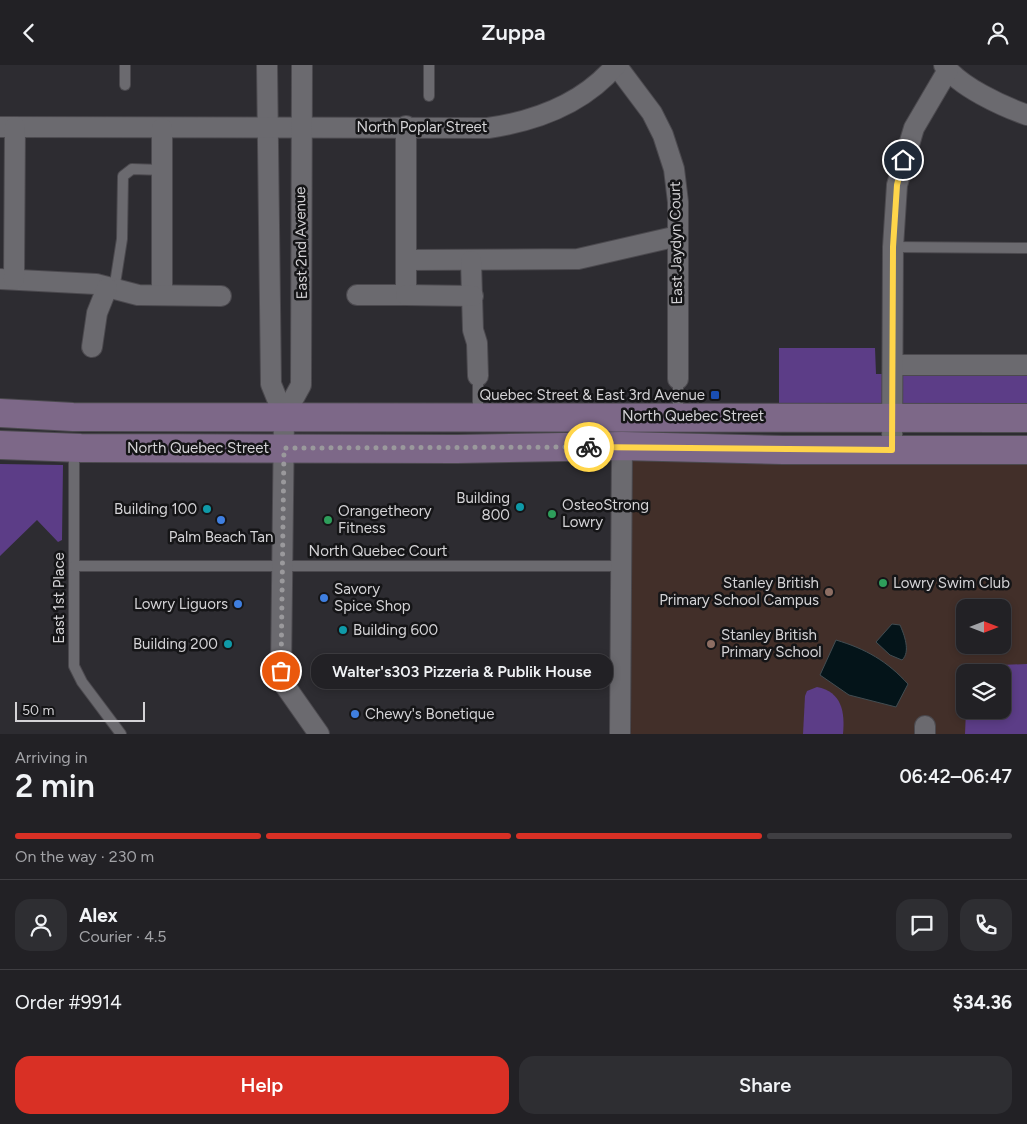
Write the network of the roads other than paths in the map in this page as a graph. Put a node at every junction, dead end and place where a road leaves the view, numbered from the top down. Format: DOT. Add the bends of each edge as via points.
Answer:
graph roads {
  1 [pos="125,65"];
  2 [pos="267,65"];
  3 [pos="302,65"];
  4 [pos="429,65"];
  5 [pos="616,65"];
  6 [pos="946,68"];
  7 [pos="125,85"];
  8 [pos="428,96"];
  9 [pos="1027,115"];
  10 [pos="406,126"];
  11 [pos="7,127"];
  12 [pos="300,127"];
  13 [pos="162,128"];
  14 [pos="268,128"];
  15 [pos="7,169"];
  16 [pos="162,170"];
  17 [pos="678,236"];
  18 [pos="893,247"];
  19 [pos="1027,247"];
  20 [pos="406,260"];
  21 [pos="471,261"];
  22 [pos="7,279"];
  23 [pos="111,289"];
  24 [pos="162,295"];
  25 [pos="357,295"];
  26 [pos="406,295"];
  27 [pos="221,296"];
  28 [pos="472,296"];
  29 [pos="92,347"];
  30 [pos="893,365"];
  31 [pos="1027,365"];
  32 [pos="478,376"];
  33 [pos="678,379"];
  34 [pos="0,413"];
  35 [pos="284,416"];
  36 [pos="478,416"];
  37 [pos="678,416"];
  38 [pos="892,418"];
  39 [pos="1027,418"];
  40 [pos="0,445"];
  41 [pos="622,446"];
  42 [pos="74,448"];
  43 [pos="284,448"];
  44 [pos="892,450"];
  45 [pos="1027,450"];
  46 [pos="74,566"];
  47 [pos="281,566"];
  48 [pos="622,566"];
  49 [pos="121,734"];
  50 [pos="319,734"];
  51 [pos="620,734"];
  1 -- 7 [label="lane"];
  2 -- 14 [label="street, East 2nd Avenue"];
  3 -- 12 [label="street, East 2nd Avenue"];
  4 -- 8 [label="lane"];
  5 -- 10 [label="street, North Poplar Street" via="590,89 564,106 520,123 469,129"];
  5 -- 17 [label="street, East Jaydyn Court" via="643,99 663,135 676,182"];
  6 -- 9 [label="street" via="972,88"];
  6 -- 18 [label="street" via="914,128 903,160 897,185"];
  10 -- 12 [label="street, North Poplar Street"];
  10 -- 20 [label="street"];
  11 -- 13 [label="street"];
  11 -- 15 [label="street"];
  12 -- 14 [label="street, North Poplar Street"];
  12 -- 35 [label="street, East 2nd Avenue" via="301,385"];
  13 -- 14 [label="street"];
  13 -- 16 [label="street"];
  14 -- 35 [label="street, East 2nd Avenue" via="271,384"];
  15 -- 22 [label="street"];
  16 -- 23 [label="lane" via="132,169 123,176 122,239"];
  16 -- 24 [label="street"];
  17 -- 21 [label="street" via="578,259"];
  17 -- 33 [label="street, East Jaydyn Court"];
  18 -- 19 [label="lane"];
  18 -- 30 [label="street"];
  20 -- 21 [label="street"];
  20 -- 26 [label="street"];
  21 -- 28 [label="street"];
  22 -- 23 [label="street" via="85,283"];
  23 -- 24 [label="street" via="138,295"];
  23 -- 29 [label="street" via="97,313"];
  24 -- 27 [label="street"];
  25 -- 26 [label="street"];
  26 -- 28 [label="street"];
  28 -- 32 [label="street"];
  30 -- 31 [label="street"];
  30 -- 38 [label="street"];
  32 -- 36 [label="lane"];
  33 -- 37 [label="lane"];
  34 -- 35 [label="main road, North Quebec Street" via="73,417"];
  35 -- 36 [label="main road, North Quebec Street"];
  35 -- 43 [label="street, East 2nd Avenue"];
  36 -- 37 [label="main road, North Quebec Street"];
  37 -- 38 [label="main road, North Quebec Street"];
  38 -- 39 [label="main road, North Quebec Street"];
  38 -- 44 [label="street"];
  40 -- 42 [label="main road, North Quebec Street"];
  41 -- 43 [label="main road, North Quebec Street"];
  41 -- 44 [label="main road, North Quebec Street"];
  41 -- 48 [label="street"];
  42 -- 43 [label="main road, North Quebec Street"];
  42 -- 46 [label="lane, East 1st Place"];
  43 -- 47 [label="street, East 2nd Avenue"];
  44 -- 45 [label="main road, North Quebec Street"];
  46 -- 47 [label="lane, North Quebec Court"];
  46 -- 49 [label="lane, East 1st Place" via="74,666 82,682"];
  47 -- 48 [label="lane, North Quebec Court"];
  47 -- 50 [label="street, East 2nd Avenue" via="282,678"];
  48 -- 51 [label="street"];
}
